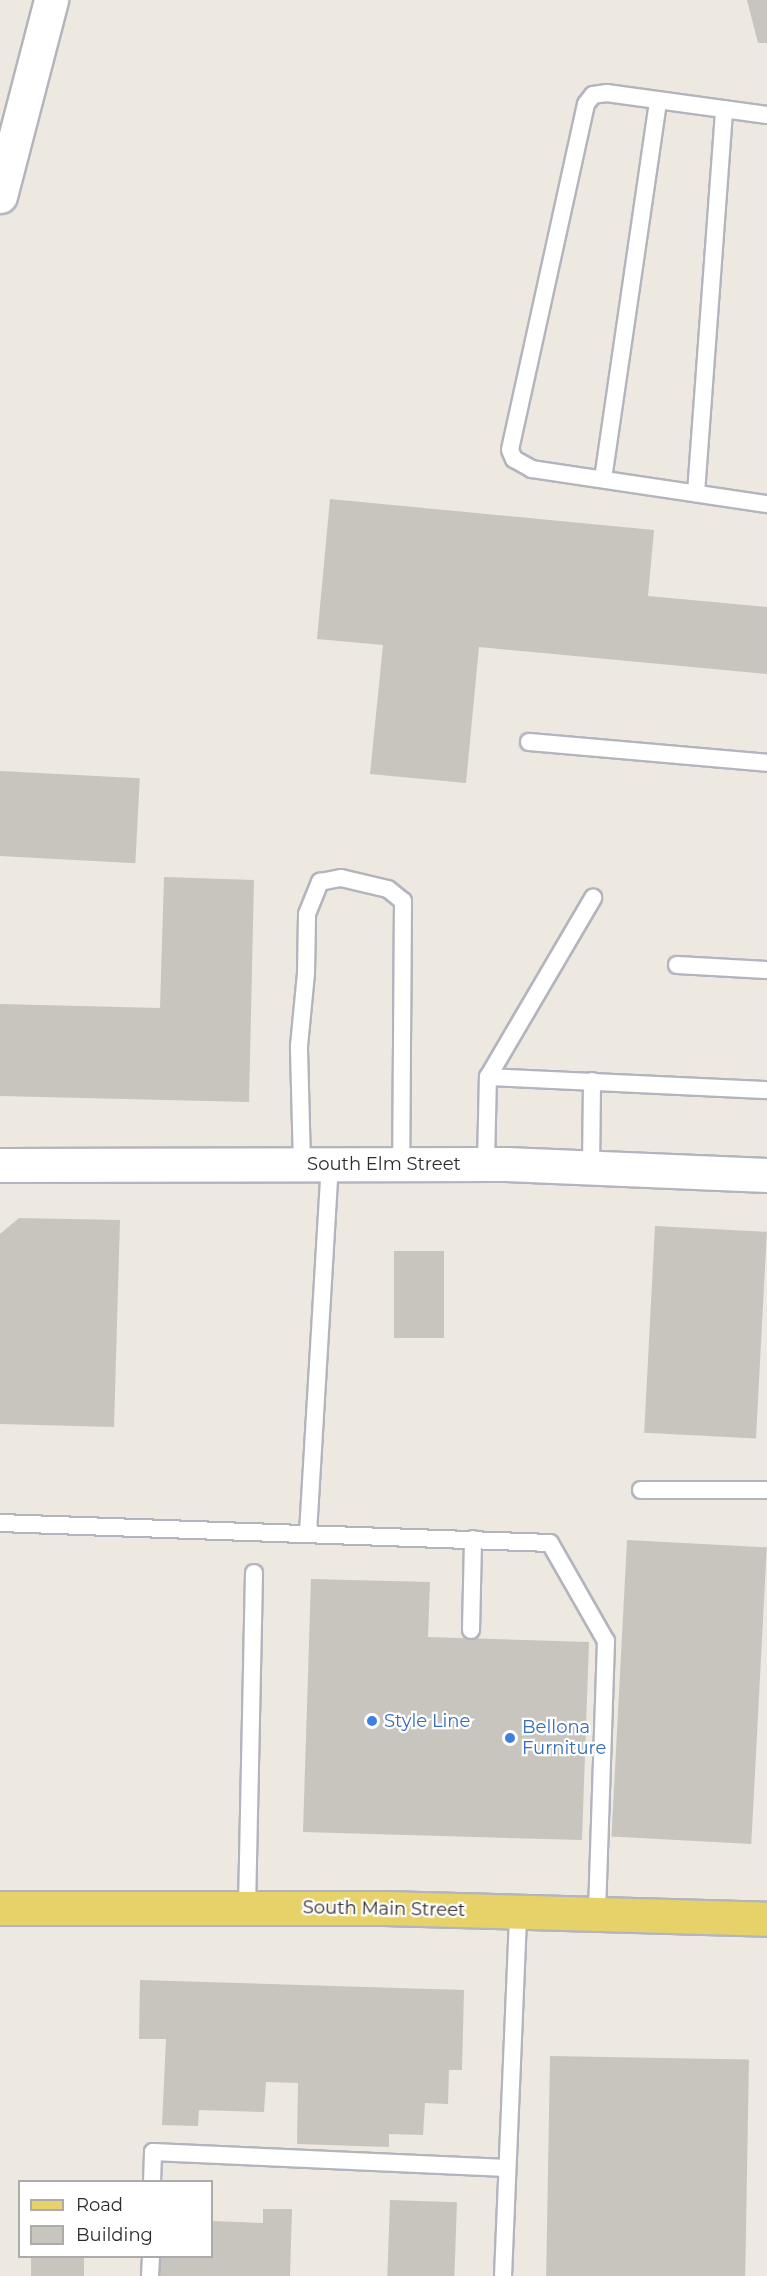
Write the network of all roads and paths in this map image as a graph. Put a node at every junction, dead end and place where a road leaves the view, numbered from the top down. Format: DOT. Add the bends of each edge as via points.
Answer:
graph roads {
  1 [pos="51,0"];
  2 [pos="658,100"];
  3 [pos="724,109"];
  4 [pos="767,115"];
  5 [pos="0,196"];
  6 [pos="603,479"];
  7 [pos="696,493"];
  8 [pos="767,504"];
  9 [pos="530,742"];
  10 [pos="767,763"];
  11 [pos="593,898"];
  12 [pos="678,965"];
  13 [pos="767,970"];
  14 [pos="488,1077"];
  15 [pos="591,1082"];
  16 [pos="767,1090"];
  17 [pos="486,1163"];
  18 [pos="316,1164"];
  19 [pos="401,1164"];
  20 [pos="0,1165"];
  21 [pos="591,1167"];
  22 [pos="767,1175"];
  23 [pos="641,1490"];
  24 [pos="767,1490"];
  25 [pos="0,1523"];
  26 [pos="308,1533"];
  27 [pos="473,1539"];
  28 [pos="254,1573"];
  29 [pos="471,1630"];
  30 [pos="0,1908"];
  31 [pos="247,1908"];
  32 [pos="518,1912"];
  33 [pos="597,1914"];
  34 [pos="767,1919"];
  35 [pos="507,2168"];
  36 [pos="152,2180"];
  37 [pos="151,2258"];
  38 [pos="150,2276"];
  39 [pos="503,2276"];
  1 -- 5 [label="street"];
  2 -- 3 [label="lane"];
  2 -- 6 [label="lane"];
  2 -- 6 [label="lane" via="606,93 593,94 586,104 510,450 514,459 532,469"];
  3 -- 4 [label="lane"];
  3 -- 7 [label="lane"];
  6 -- 7 [label="lane"];
  7 -- 8 [label="lane"];
  9 -- 10 [label="lane"];
  11 -- 14 [label="lane"];
  12 -- 13 [label="lane"];
  14 -- 15 [label="lane"];
  14 -- 17 [label="lane"];
  15 -- 16 [label="lane"];
  15 -- 21 [label="lane"];
  17 -- 19 [label="street, South Elm Street"];
  17 -- 21 [label="street, South Elm Street"];
  18 -- 19 [label="street, South Elm Street"];
  18 -- 19 [label="lane" via="299,1046 307,914 320,882 341,878 388,889 403,901"];
  18 -- 20 [label="street, South Elm Street"];
  18 -- 26 [label="lane"];
  21 -- 22 [label="street, South Elm Street"];
  23 -- 24 [label="lane"];
  25 -- 26 [label="lane"];
  26 -- 27 [label="lane"];
  27 -- 29 [label="lane"];
  27 -- 33 [label="lane" via="550,1543 606,1641"];
  28 -- 31 [label="lane"];
  30 -- 31 [label="main road, South Main Street"];
  31 -- 32 [label="main road, South Main Street"];
  32 -- 33 [label="main road, South Main Street"];
  32 -- 35 [label="lane"];
  33 -- 34 [label="main road, South Main Street"];
  35 -- 36 [label="lane" via="153,2152"];
  35 -- 39 [label="lane"];
  37 -- 38 [label="lane"];
}
